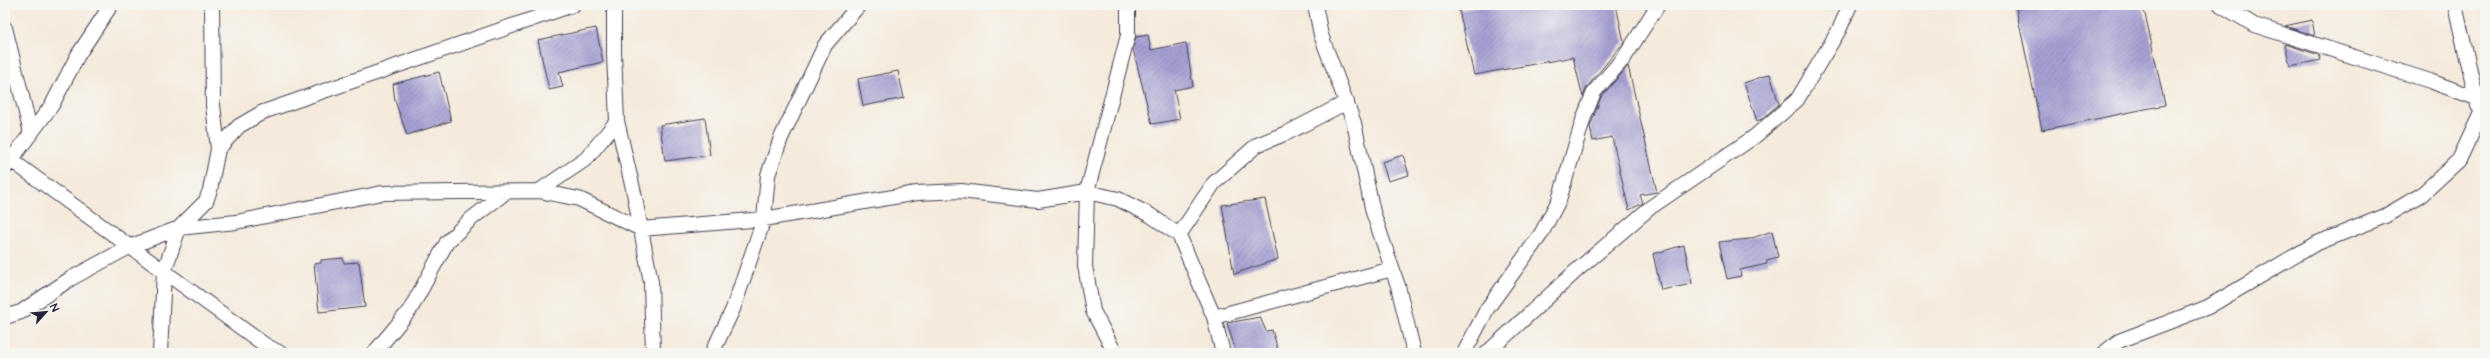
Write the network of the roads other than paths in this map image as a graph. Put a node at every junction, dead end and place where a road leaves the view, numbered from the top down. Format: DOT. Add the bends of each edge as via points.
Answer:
graph roads {
  1 [pos="111,5"];
  2 [pos="212,5"];
  3 [pos="573,5"];
  4 [pos="614,5"];
  5 [pos="859,5"];
  6 [pos="1128,5"];
  7 [pos="1315,5"];
  8 [pos="1658,5"];
  9 [pos="1850,5"];
  10 [pos="2222,5"];
  11 [pos="2455,5"];
  12 [pos="5,28"];
  13 [pos="2480,96"];
  14 [pos="1347,102"];
  15 [pos="2483,119"];
  16 [pos="618,121"];
  17 [pos="31,133"];
  18 [pos="218,149"];
  19 [pos="8,164"];
  20 [pos="539,191"];
  21 [pos="506,192"];
  22 [pos="1087,192"];
  23 [pos="764,218"];
  24 [pos="179,228"];
  25 [pos="641,229"];
  26 [pos="1179,235"];
  27 [pos="129,247"];
  28 [pos="1392,269"];
  29 [pos="164,272"];
  30 [pos="5,317"];
  31 [pos="1214,317"];
  32 [pos="160,353"];
  33 [pos="280,353"];
  34 [pos="374,353"];
  35 [pos="653,353"];
  36 [pos="712,353"];
  37 [pos="1115,353"];
  38 [pos="1223,353"];
  39 [pos="1414,353"];
  40 [pos="1464,353"];
  41 [pos="1487,353"];
  42 [pos="2104,353"];
  1 -- 17 [label="street" via="78,54 52,105"];
  2 -- 18 [label="street" via="213,105"];
  3 -- 18 [label="street" via="263,112 239,126"];
  4 -- 16 [label="street"];
  5 -- 23 [label="street" via="825,45 780,138 768,175"];
  6 -- 22 [label="street" via="1128,35"];
  7 -- 14 [label="street" via="1321,35"];
  8 -- 40 [label="street" via="1624,58 1594,92 1559,200 1541,234 1487,310"];
  9 -- 41 [label="street" via="1839,30 1797,100 1754,137 1651,207 1576,271"];
  10 -- 13 [label="street" via="2254,25"];
  11 -- 13 [label="street"];
  12 -- 17 [label="street"];
  13 -- 15 [label="street"];
  14 -- 26 [label="street" via="1289,132 1257,145 1214,182"];
  14 -- 28 [label="street" via="1373,212"];
  15 -- 42 [label="street" via="2459,160 2421,195 2385,216 2315,244 2208,307 2119,341"];
  16 -- 20 [label="street" via="586,159"];
  16 -- 25 [label="street"];
  17 -- 19 [label="street"];
  18 -- 24 [label="street" via="206,201"];
  19 -- 27 [label="street"];
  20 -- 21 [label="street"];
  20 -- 25 [label="street" via="579,199"];
  21 -- 24 [label="street" via="382,193 236,222"];
  21 -- 34 [label="street" via="471,219 447,242 410,310"];
  22 -- 23 [label="street" via="1038,200 961,191 917,194"];
  22 -- 26 [label="street" via="1118,200 1150,216"];
  22 -- 37 [label="street" via="1085,266 1093,311"];
  23 -- 25 [label="street"];
  23 -- 36 [label="street" via="733,310"];
  24 -- 27 [label="street"];
  24 -- 29 [label="street"];
  25 -- 35 [label="street" via="651,282"];
  26 -- 31 [label="street"];
  27 -- 29 [label="street"];
  27 -- 30 [label="street" via="70,279 21,312"];
  28 -- 31 [label="street"];
  28 -- 39 [label="street"];
  29 -- 32 [label="street"];
  29 -- 33 [label="street" via="265,345"];
  31 -- 38 [label="street"];
}
